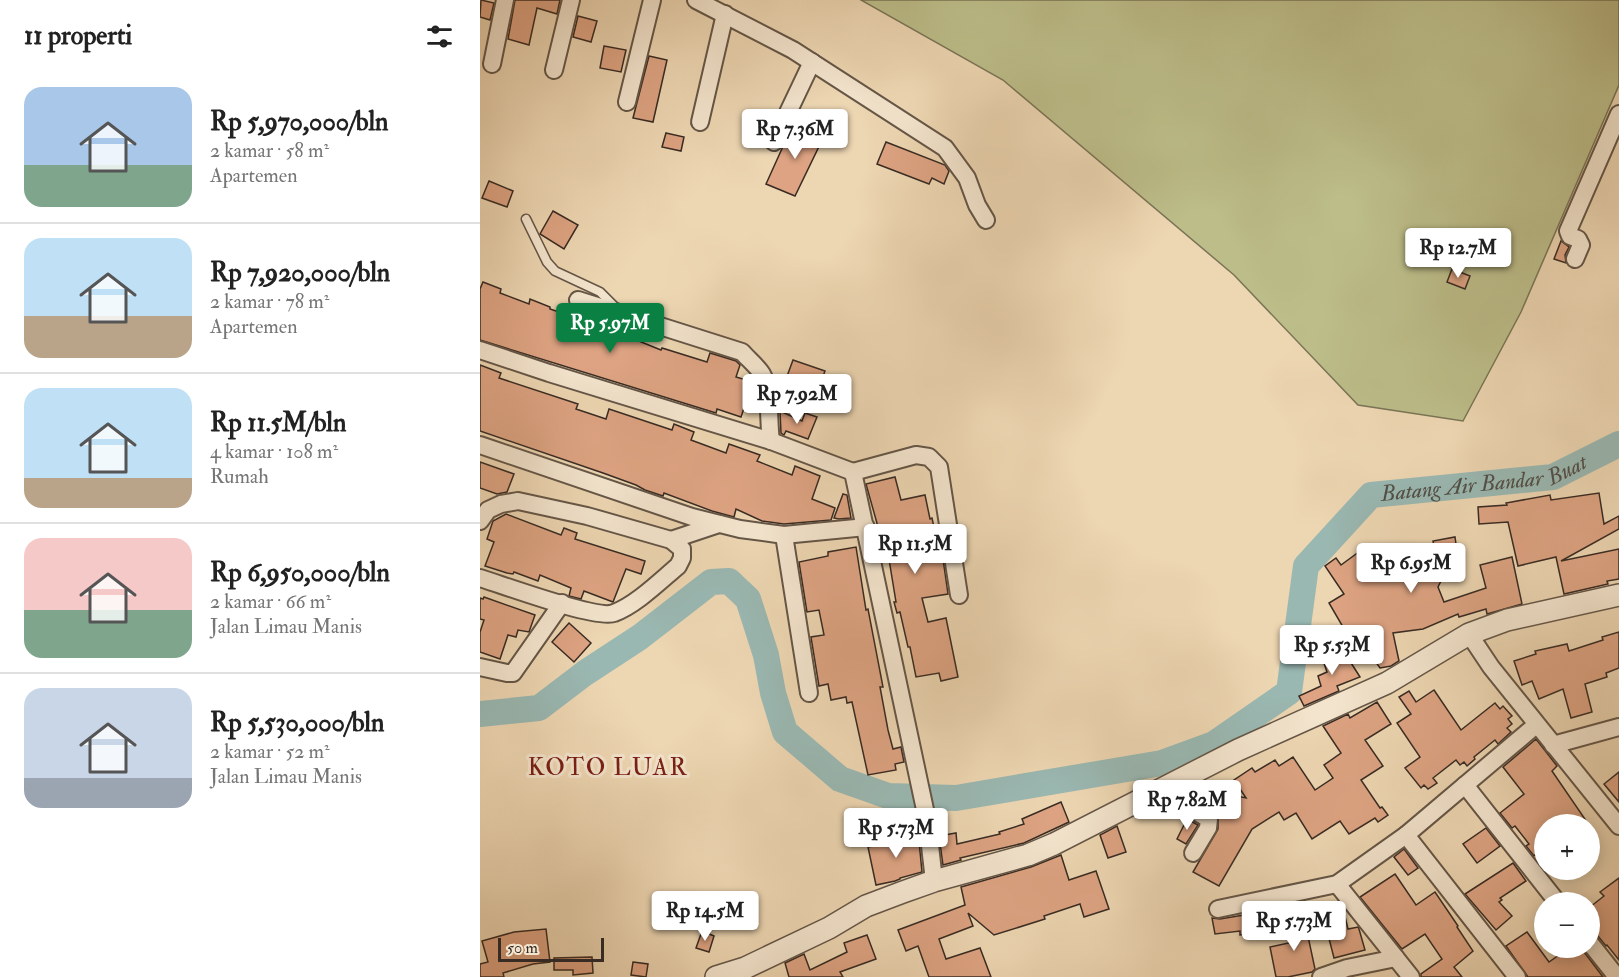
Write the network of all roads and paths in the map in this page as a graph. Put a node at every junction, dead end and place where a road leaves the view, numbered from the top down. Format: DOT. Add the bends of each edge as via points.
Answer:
graph roads {
  1 [pos="505,0"];
  2 [pos="571,0"];
  3 [pos="652,0"];
  4 [pos="696,0"];
  5 [pos="725,14"];
  6 [pos="812,62"];
  7 [pos="492,64"];
  8 [pos="554,70"];
  9 [pos="627,102"];
  10 [pos="1619,114"];
  11 [pos="700,122"];
  12 [pos="774,142"];
  13 [pos="1613,149"];
  14 [pos="526,219"];
  15 [pos="986,220"];
  16 [pos="1575,260"];
  17 [pos="578,300"];
  18 [pos="619,312"];
  19 [pos="480,350"];
  20 [pos="771,441"];
  21 [pos="480,445"];
  22 [pos="853,472"];
  23 [pos="480,521"];
  24 [pos="720,523"];
  25 [pos="866,527"];
  26 [pos="784,535"];
  27 [pos="671,540"];
  28 [pos="480,578"];
  29 [pos="959,595"];
  30 [pos="1619,595"];
  31 [pos="562,603"];
  32 [pos="1469,634"];
  33 [pos="480,667"];
  34 [pos="809,693"];
  35 [pos="1536,725"];
  36 [pos="1619,727"];
  37 [pos="1552,745"];
  38 [pos="1465,785"];
  39 [pos="1160,791"];
  40 [pos="1619,826"];
  41 [pos="1406,835"];
  42 [pos="1193,853"];
  43 [pos="934,881"];
  44 [pos="1337,884"];
  45 [pos="1549,892"];
  46 [pos="1218,909"];
  47 [pos="1600,956"];
  48 [pos="1396,958"];
  49 [pos="716,977"];
  50 [pos="1321,977"];
  51 [pos="1411,977"];
  52 [pos="1517,977"];
  53 [pos="1617,977"];
  1 -- 7 [label="street"];
  2 -- 8 [label="street"];
  3 -- 9 [label="street"];
  4 -- 5 [label="street"];
  5 -- 6 [label="street"];
  5 -- 11 [label="street"];
  6 -- 12 [label="street"];
  6 -- 15 [label="street" via="945,148 967,178"];
  10 -- 13 [label="street"];
  13 -- 16 [label="street" via="1568,231 1581,245"];
  14 -- 18 [label="lane" via="555,271 600,292"];
  17 -- 18 [label="street"];
  18 -- 20 [label="street" via="742,352 761,371 767,385"];
  19 -- 20 [label="street"];
  20 -- 22 [label="street"];
  21 -- 24 [label="street"];
  22 -- 25 [label="street"];
  22 -- 29 [label="street" via="916,455 929,457 939,467"];
  23 -- 27 [label="street" via="488,510 518,501"];
  24 -- 26 [label="street"];
  24 -- 27 [label="street"];
  25 -- 26 [label="street"];
  25 -- 43 [label="street" via="927,819"];
  26 -- 34 [label="street"];
  27 -- 31 [label="street" via="682,549 678,566 624,609 603,615"];
  28 -- 31 [label="street"];
  30 -- 32 [label="street" via="1507,620"];
  31 -- 33 [label="street" via="513,673"];
  32 -- 35 [label="street"];
  32 -- 39 [label="street" via="1387,683 1238,750"];
  35 -- 37 [label="street"];
  35 -- 38 [label="street"];
  36 -- 37 [label="street"];
  37 -- 40 [label="street"];
  38 -- 41 [label="street"];
  38 -- 45 [label="street"];
  39 -- 42 [label="street" via="1209,819"];
  39 -- 43 [label="street" via="1028,855"];
  41 -- 44 [label="street"];
  41 -- 52 [label="street"];
  43 -- 49 [label="street" via="866,906 745,968"];
  44 -- 46 [label="street"];
  44 -- 48 [label="street"];
  47 -- 53 [label="street"];
  48 -- 50 [label="street"];
  48 -- 51 [label="street"];
}
